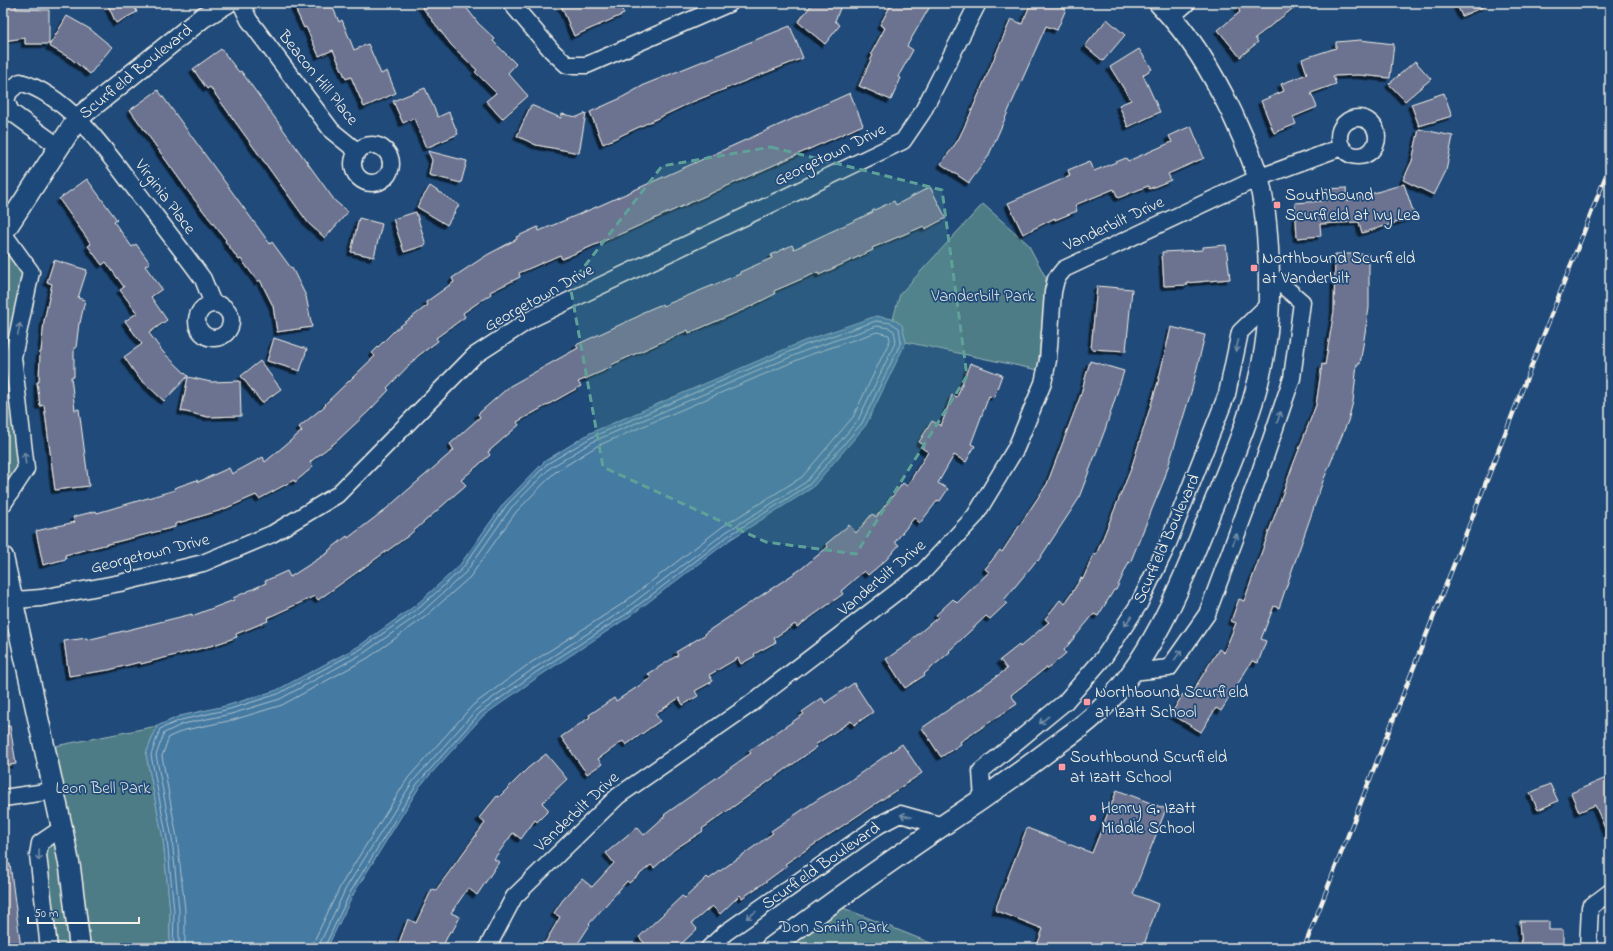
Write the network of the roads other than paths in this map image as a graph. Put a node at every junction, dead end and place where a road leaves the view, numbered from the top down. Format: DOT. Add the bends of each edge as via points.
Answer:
graph roads {
  1 [pos="227,3"];
  2 [pos="241,3"];
  3 [pos="510,3"];
  4 [pos="730,3"];
  5 [pos="978,3"];
  6 [pos="1187,3"];
  7 [pos="1165,10"];
  8 [pos="78,118"];
  9 [pos="58,146"];
  10 [pos="1342,148"];
  11 [pos="358,152"];
  12 [pos="1258,178"];
  13 [pos="3,233"];
  14 [pos="1268,274"];
  15 [pos="213,304"];
  16 [pos="1268,305"];
  17 [pos="3,504"];
  18 [pos="3,557"];
  19 [pos="8,600"];
  20 [pos="1132,672"];
  21 [pos="53,791"];
  22 [pos="3,798"];
  23 [pos="983,799"];
  24 [pos="944,826"];
  25 [pos="62,828"];
  26 [pos="1610,892"];
  27 [pos="49,948"];
  28 [pos="80,948"];
  29 [pos="487,948"];
  30 [pos="708,948"];
  31 [pos="771,948"];
  32 [pos="1588,948"];
  1 -- 8 [label="street, Scurfield Boulevard" via="202,18"];
  2 -- 11 [label="street, Beacon Hill Place" via="248,20 332,131"];
  3 -- 4 [label="street" via="552,51 567,65 574,65 586,64"];
  5 -- 19 [label="street, Georgetown Drive" via="922,113 903,141 531,319 474,356 337,495 272,534 203,563 120,583 41,598"];
  6 -- 7 [label="street"];
  7 -- 12 [label="street, Scurfield Boulevard" via="1192,42 1210,70 1245,140"];
  8 -- 9 [label="street, Scurfield Boulevard"];
  8 -- 9 [label="street, Virginia Place" via="34,86 20,82 9,92 6,101 11,112"];
  8 -- 15 [label="street, Virginia Place" via="98,140 203,279"];
  9 -- 13 [label="street, Scurfield Boulevard"];
  10 -- 12 [label="street, Vanderbilt Drive"];
  12 -- 14 [label="street, Scurfield Boulevard" via="1267,238"];
  12 -- 29 [label="street, Vanderbilt Drive" via="1064,269 1056,279 1053,292 1048,360 1043,383 1016,448 975,516 924,572 745,708 618,796 514,898"];
  17 -- 13 [label="street, Scurfield Boulevard, one-way" via="26,469 13,357 31,272"];
  14 -- 16 [label="street, Scurfield Boulevard"];
  20 -- 14 [label="street, one-way" via="1169,668 1207,614 1292,378 1302,302"];
  16 -- 20 [label="street, Scurfield Boulevard" via="1265,349 1253,399 1237,446 1186,574 1166,615"];
  16 -- 23 [label="street, Scurfield Boulevard, one-way" via="1240,332 1227,394 1167,546 1139,604 1104,657 1065,702 981,771"];
  18 -- 19 [label="street"];
  19 -- 21 [label="street"];
  20 -- 23 [label="street, Scurfield Boulevard" via="1112,697 1083,725"];
  21 -- 22 [label="street"];
  21 -- 25 [label="street"];
  23 -- 24 [label="street, Scurfield Boulevard"];
  24 -- 30 [label="street, Scurfield Boulevard, one-way" via="900,814 879,825 725,933"];
  24 -- 31 [label="street, Scurfield Boulevard" via="831,903"];
  25 -- 27 [label="street, one-way" via="40,843 38,855"];
  25 -- 28 [label="street"];
  26 -- 32 [label="street" via="1590,907"];
}
